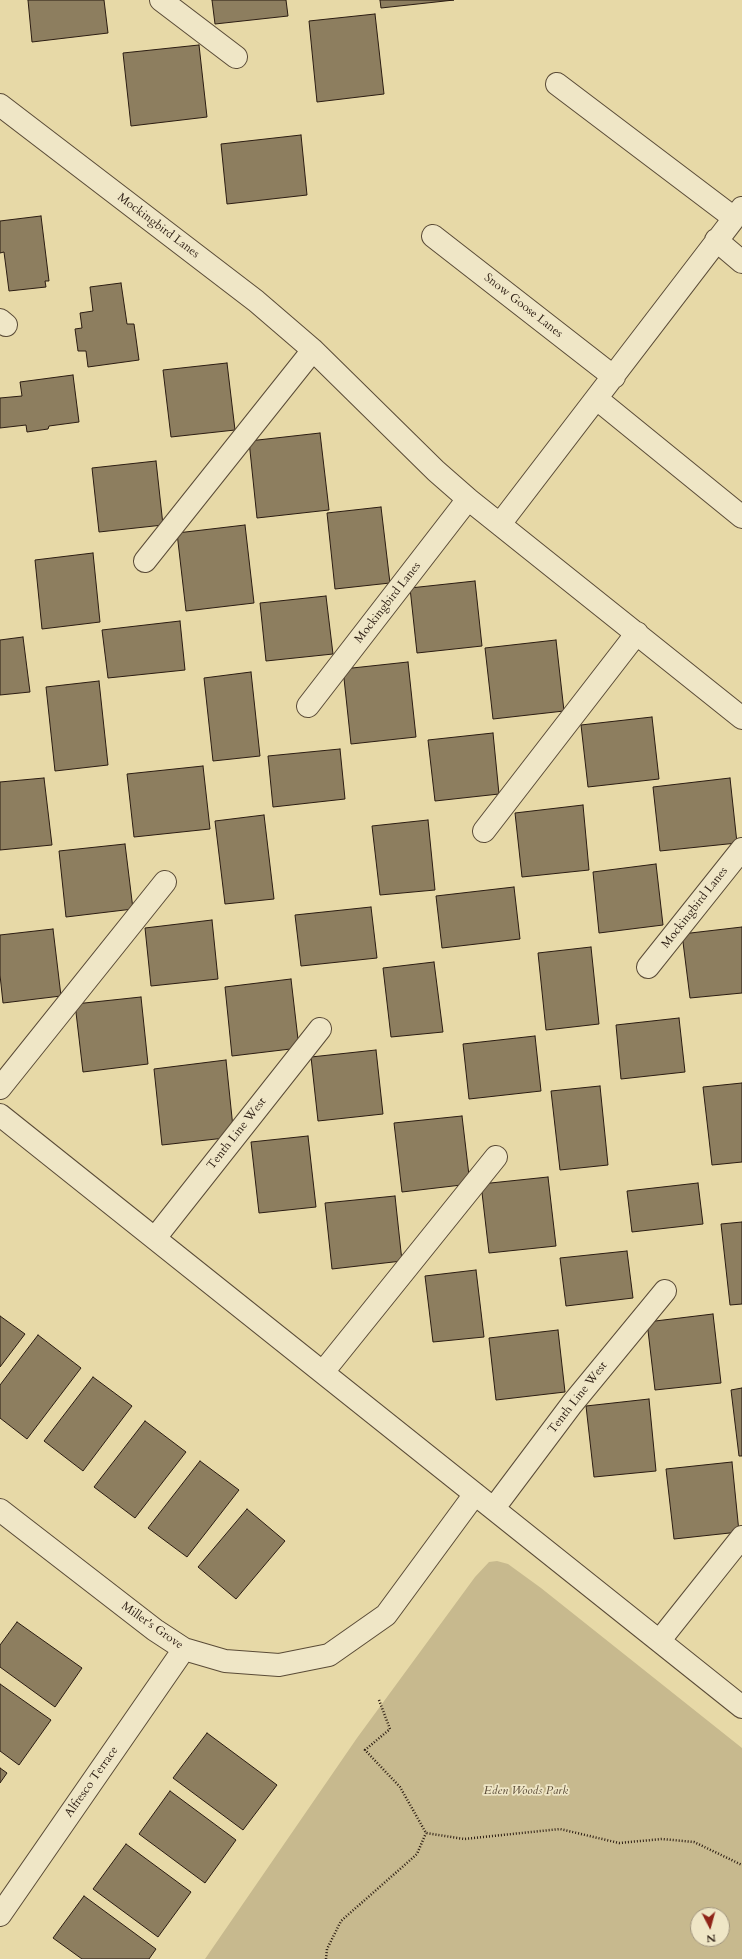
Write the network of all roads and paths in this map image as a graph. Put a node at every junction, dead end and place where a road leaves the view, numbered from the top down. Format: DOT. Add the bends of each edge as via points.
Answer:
graph roads {
  1 [pos="161,0"];
  2 [pos="236,57"];
  3 [pos="557,84"];
  4 [pos="0,105"];
  5 [pos="738,213"];
  6 [pos="433,236"];
  7 [pos="716,240"];
  8 [pos="742,262"];
  9 [pos="313,350"];
  10 [pos="614,377"];
  11 [pos="596,399"];
  12 [pos="468,499"];
  13 [pos="742,517"];
  14 [pos="500,524"];
  15 [pos="146,561"];
  16 [pos="637,633"];
  17 [pos="308,706"];
  18 [pos="742,718"];
  19 [pos="484,831"];
  20 [pos="742,849"];
  21 [pos="165,882"];
  22 [pos="648,967"];
  23 [pos="320,1029"];
  24 [pos="0,1088"];
  25 [pos="0,1115"];
  26 [pos="496,1157"];
  27 [pos="155,1238"];
  28 [pos="665,1291"];
  29 [pos="323,1372"];
  30 [pos="475,1494"];
  31 [pos="494,1508"];
  32 [pos="0,1510"];
  33 [pos="742,1537"];
  34 [pos="660,1640"];
  35 [pos="184,1649"];
  36 [pos="380,1700"];
  37 [pos="742,1707"];
  38 [pos="426,1833"];
  39 [pos="742,1865"];
  40 [pos="0,1915"];
  41 [pos="326,1959"];
  1 -- 2 [label="street"];
  3 -- 5 [label="street"];
  4 -- 9 [label="street, Mockingbird Lanes" via="256,301"];
  5 -- 7 [label="street"];
  6 -- 10 [label="street, Snow Goose Lanes"];
  7 -- 8 [label="street"];
  7 -- 10 [label="street"];
  9 -- 12 [label="street, Mockingbird Lanes"];
  9 -- 15 [label="street"];
  10 -- 11 [label="street"];
  11 -- 13 [label="street"];
  11 -- 14 [label="street"];
  12 -- 14 [label="street, Mockingbird Lanes"];
  12 -- 17 [label="street, Mockingbird Lanes"];
  14 -- 16 [label="street, Mockingbird Lanes"];
  16 -- 18 [label="street, Mockingbird Lanes"];
  16 -- 19 [label="street"];
  20 -- 22 [label="street, Mockingbird Lanes"];
  21 -- 24 [label="street"];
  23 -- 27 [label="street, Tenth Line West"];
  25 -- 27 [label="street"];
  26 -- 29 [label="street"];
  27 -- 29 [label="street"];
  28 -- 31 [label="street, Tenth Line West" via="572,1404"];
  29 -- 30 [label="street"];
  30 -- 31 [label="street"];
  30 -- 35 [label="street, Miller's Grove" via="386,1615 329,1655 279,1665 225,1661"];
  31 -- 34 [label="street"];
  32 -- 35 [label="street, Miller's Grove" via="155,1630"];
  33 -- 34 [label="street"];
  34 -- 37 [label="street"];
  35 -- 40 [label="street, Alfresco Terrace"];
  36 -- 38 [label="path" via="390,1729 365,1750 400,1787"];
  38 -- 39 [label="path" via="464,1839 560,1829 619,1843 662,1839 694,1842"];
  38 -- 41 [label="path" via="417,1854 342,1921 327,1949"];
}
